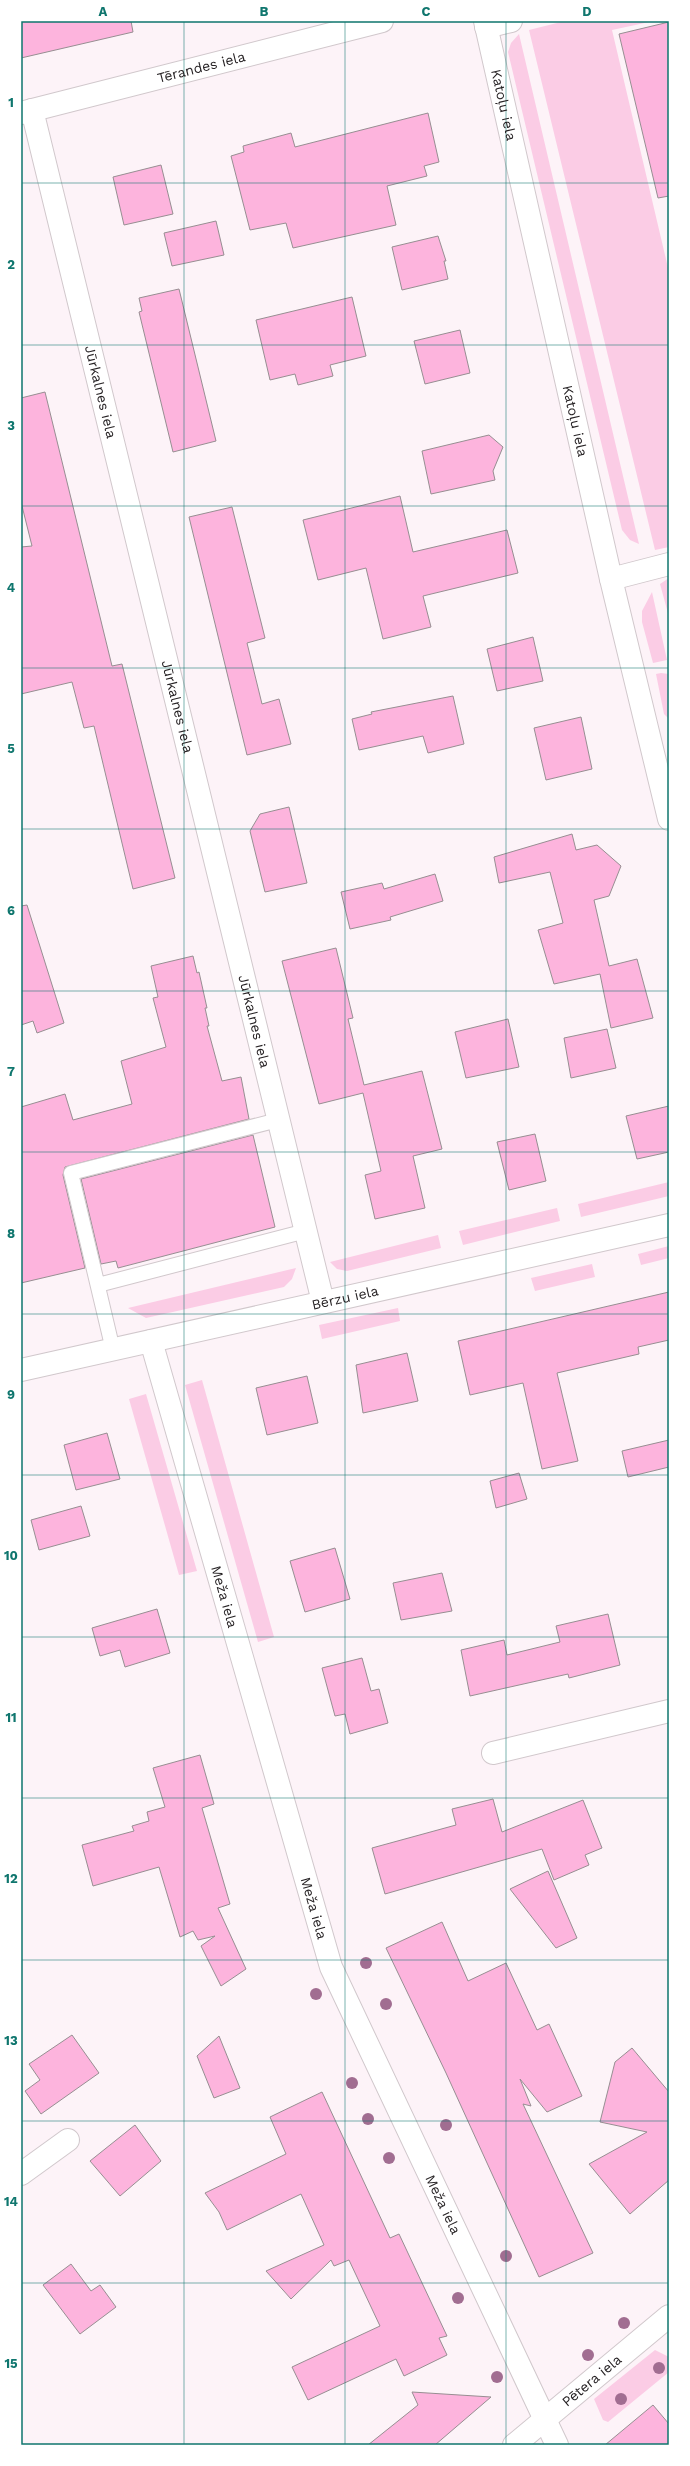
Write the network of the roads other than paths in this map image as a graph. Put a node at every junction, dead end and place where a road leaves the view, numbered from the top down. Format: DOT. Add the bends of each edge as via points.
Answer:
graph roads {
  1 [pos="382,21"];
  2 [pos="511,21"];
  3 [pos="485,24"];
  4 [pos="26,112"];
  5 [pos="669,564"];
  6 [pos="611,579"];
  7 [pos="669,819"];
  8 [pos="278,1120"];
  9 [pos="669,1225"];
  10 [pos="306,1231"];
  11 [pos="98,1285"];
  12 [pos="323,1302"];
  13 [pos="151,1341"];
  14 [pos="113,1350"];
  15 [pos="21,1370"];
  16 [pos="669,1711"];
  17 [pos="493,1752"];
  18 [pos="68,2140"];
  19 [pos="21,2174"];
  20 [pos="669,2316"];
  21 [pos="545,2419"];
  22 [pos="514,2445"];
  23 [pos="557,2445"];
  1 -- 4 [label="street, Tērandes iela"];
  2 -- 3 [label="street"];
  3 -- 6 [label="street, Katoļu iela"];
  4 -- 8 [label="street, Jūrkalnes iela"];
  5 -- 6 [label="street"];
  6 -- 7 [label="street, Katoļu iela"];
  8 -- 10 [label="street, Jūrkalnes iela"];
  8 -- 11 [label="lane" via="72,1173"];
  9 -- 12 [label="street, Bērzu iela"];
  10 -- 11 [label="lane"];
  10 -- 12 [label="street, Jūrkalnes iela"];
  11 -- 14 [label="lane"];
  12 -- 13 [label="street, Bērzu iela"];
  13 -- 14 [label="street, Bērzu iela"];
  13 -- 21 [label="street, Meža iela" via="331,1967"];
  14 -- 15 [label="street, Bērzu iela"];
  16 -- 17 [label="street"];
  18 -- 19 [label="street"];
  20 -- 21 [label="street, Pētera iela"];
  21 -- 22 [label="street, Pētera iela"];
  21 -- 23 [label="street, Meža iela"];
}
